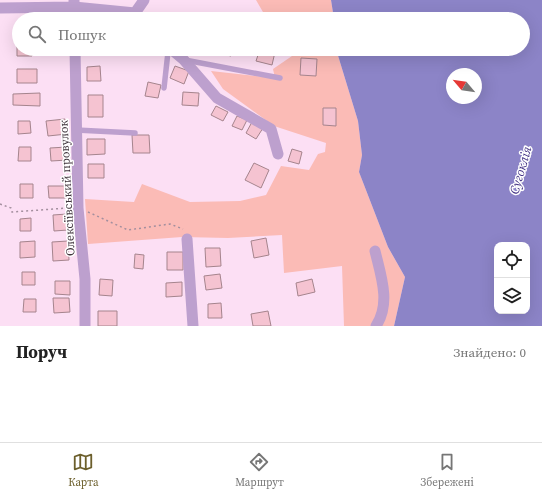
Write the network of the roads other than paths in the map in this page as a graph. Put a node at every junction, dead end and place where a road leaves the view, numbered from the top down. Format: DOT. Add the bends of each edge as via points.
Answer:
graph roads {
  1 [pos="145,0"];
  2 [pos="74,3"];
  3 [pos="0,8"];
  4 [pos="118,12"];
  5 [pos="139,12"];
  6 [pos="75,56"];
  7 [pos="169,56"];
  8 [pos="179,56"];
  9 [pos="183,59"];
  10 [pos="280,78"];
  11 [pos="164,88"];
  12 [pos="76,130"];
  13 [pos="135,133"];
  14 [pos="278,154"];
  15 [pos="187,239"];
  16 [pos="375,251"];
  17 [pos="85,326"];
  18 [pos="193,326"];
  19 [pos="376,326"];
  1 -- 5 [label="street"];
  2 -- 3 [label="street"];
  2 -- 4 [label="street"];
  6 -- 12 [label="street, Олексіївський провулок"];
  7 -- 11 [label="lane"];
  8 -- 9 [label="street"];
  9 -- 10 [label="lane"];
  9 -- 14 [label="street" via="217,98 271,129"];
  12 -- 13 [label="lane"];
  12 -- 17 [label="street, Олексіївський провулок" via="78,208 85,279"];
  15 -- 18 [label="street"];
  16 -- 19 [label="street" via="385,297 380,320"];
}
